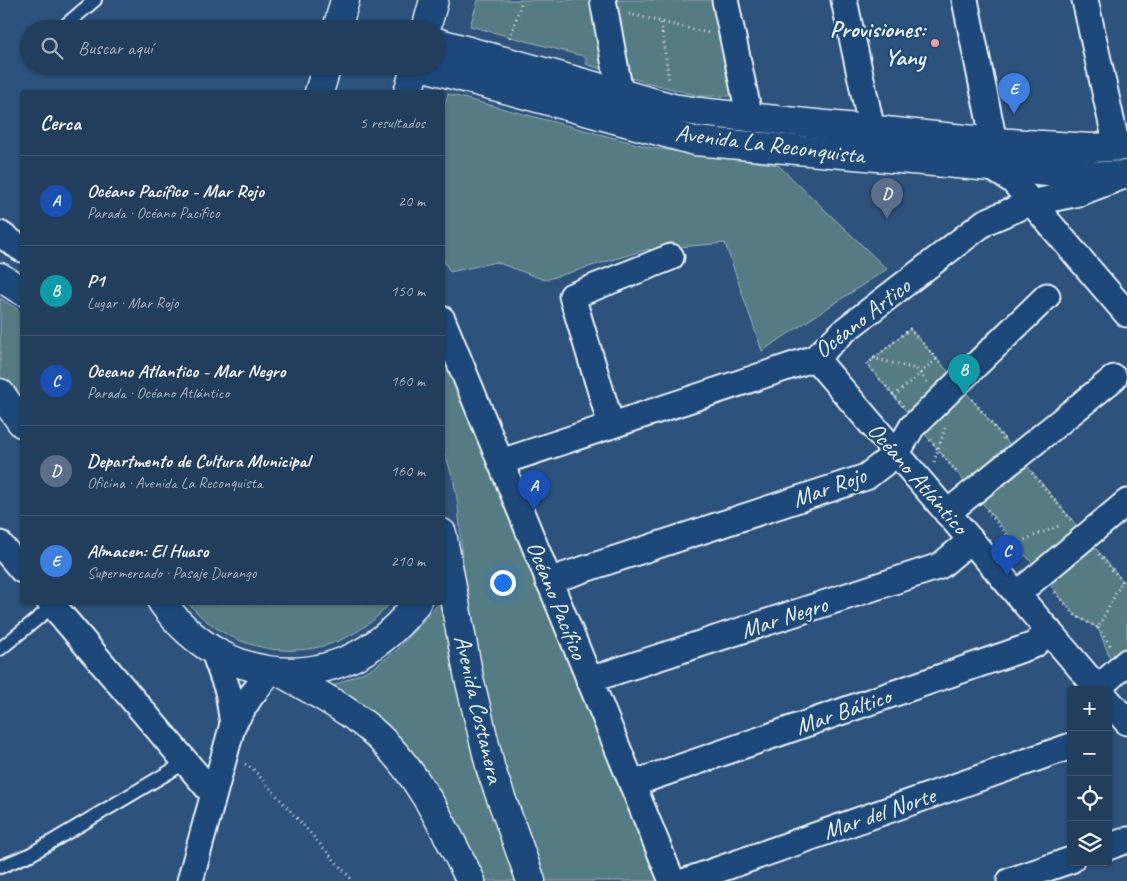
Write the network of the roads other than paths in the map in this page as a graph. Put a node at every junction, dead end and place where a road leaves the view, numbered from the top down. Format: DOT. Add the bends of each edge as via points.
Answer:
graph roads {
  1 [pos="95,0"];
  2 [pos="345,0"];
  3 [pos="434,0"];
  4 [pos="725,0"];
  5 [pos="844,0"];
  6 [pos="965,0"];
  7 [pos="1085,0"];
  8 [pos="604,4"];
  9 [pos="72,20"];
  10 [pos="339,20"];
  11 [pos="428,20"];
  12 [pos="445,44"];
  13 [pos="445,73"];
  14 [pos="324,75"];
  15 [pos="413,75"];
  16 [pos="320,90"];
  17 [pos="409,90"];
  18 [pos="620,93"];
  19 [pos="750,119"];
  20 [pos="872,130"];
  21 [pos="1122,146"];
  22 [pos="991,154"];
  23 [pos="1125,176"];
  24 [pos="1079,193"];
  25 [pos="1030,204"];
  26 [pos="0,234"];
  27 [pos="20,248"];
  28 [pos="671,257"];
  29 [pos="1082,260"];
  30 [pos="0,277"];
  31 [pos="20,290"];
  32 [pos="1047,296"];
  33 [pos="1127,313"];
  34 [pos="445,326"];
  35 [pos="815,358"];
  36 [pos="1114,378"];
  37 [pos="0,393"];
  38 [pos="20,420"];
  39 [pos="612,425"];
  40 [pos="897,453"];
  41 [pos="501,462"];
  42 [pos="1127,502"];
  43 [pos="947,513"];
  44 [pos="971,540"];
  45 [pos="0,544"];
  46 [pos="445,549"];
  47 [pos="20,568"];
  48 [pos="548,581"];
  49 [pos="1017,594"];
  50 [pos="50,605"];
  51 [pos="52,605"];
  52 [pos="164,605"];
  53 [pos="415,605"];
  54 [pos="1049,631"];
  55 [pos="0,649"];
  56 [pos="214,652"];
  57 [pos="1127,662"];
  58 [pos="276,672"];
  59 [pos="589,680"];
  60 [pos="1096,686"];
  61 [pos="1108,686"];
  62 [pos="1112,705"];
  63 [pos="1127,722"];
  64 [pos="233,724"];
  65 [pos="1127,726"];
  66 [pos="1112,732"];
  67 [pos="1067,747"];
  68 [pos="186,762"];
  69 [pos="632,784"];
  70 [pos="213,794"];
  71 [pos="1127,840"];
  72 [pos="1112,846"];
  73 [pos="1067,861"];
  74 [pos="0,867"];
  75 [pos="190,881"];
  76 [pos="471,881"];
  77 [pos="531,881"];
  78 [pos="672,881"];
  79 [pos="686,881"];
  80 [pos="1010,881"];
  1 -- 9 [label="lane"];
  2 -- 10 [label="street"];
  3 -- 11 [label="street"];
  4 -- 19 [label="street"];
  5 -- 20 [label="street"];
  6 -- 22 [label="street"];
  7 -- 21 [label="street"];
  8 -- 18 [label="street"];
  12 -- 18 [label="street, Avenida La Reconquista"];
  13 -- 22 [label="street, Avenida La Reconquista" via="695,141"];
  14 -- 16 [label="street"];
  15 -- 17 [label="street"];
  18 -- 19 [label="street, Avenida La Reconquista" via="673,108"];
  19 -- 20 [label="street, Avenida La Reconquista"];
  20 -- 22 [label="street, Avenida La Reconquista"];
  21 -- 22 [label="street, Avenida La Reconquista"];
  22 -- 23 [label="street, Avenida La Reconquista" via="1107,177"];
  22 -- 25 [label="street"];
  23 -- 24 [label="street, Océano Artico"];
  24 -- 25 [label="street, Océano Artico"];
  24 -- 29 [label="street" via="1069,211"];
  25 -- 29 [label="street"];
  25 -- 35 [label="street, Océano Artico" via="985,222 845,330"];
  26 -- 27 [label="street"];
  28 -- 39 [label="street" via="572,296"];
  29 -- 33 [label="street"];
  30 -- 31 [label="street"];
  32 -- 40 [label="street, Mar Rojo" via="916,423"];
  34 -- 41 [label="street, Océano Pacífico"];
  35 -- 39 [label="street, Océano Artico"];
  35 -- 40 [label="street, Océano Atlántico"];
  36 -- 43 [label="street"];
  37 -- 38 [label="street"];
  39 -- 41 [label="street, Océano Artico"];
  40 -- 43 [label="street, Océano Atlántico"];
  40 -- 48 [label="street, Mar Rojo" via="866,477"];
  41 -- 48 [label="street, Océano Pacífico"];
  42 -- 49 [label="street"];
  43 -- 44 [label="street, Océano Atlántico"];
  44 -- 49 [label="street, Océano Atlántico"];
  44 -- 59 [label="street, Mar Negro" via="940,566"];
  45 -- 47 [label="street"];
  46 -- 77 [label="street, Avenida Costanera" via="469,678 491,770"];
  48 -- 59 [label="street, Océano Pacífico"];
  49 -- 54 [label="street, Océano Atlántico"];
  50 -- 55 [label="lane"];
  51 -- 68 [label="street"];
  52 -- 56 [label="street" via="184,630"];
  53 -- 58 [label="street" via="393,632 359,656 321,669"];
  54 -- 60 [label="street, Océano Atlántico"];
  54 -- 69 [label="street, Mar Báltico" via="1034,645"];
  56 -- 58 [label="street" via="241,664"];
  56 -- 64 [label="street" via="228,691"];
  57 -- 61 [label="street"];
  58 -- 64 [label="street" via="250,697"];
  58 -- 76 [label="street" via="361,721 394,752 424,792"];
  59 -- 69 [label="street, Océano Pacífico"];
  62 -- 63 [label="street, Océano Atlántico"];
  64 -- 70 [label="street"];
  65 -- 66 [label="street"];
  67 -- 79 [label="street, Mar del Norte"];
  68 -- 70 [label="street"];
  68 -- 74 [label="lane" via="31,854"];
  69 -- 78 [label="street, Océano Pacífico"];
  70 -- 75 [label="street"];
  71 -- 72 [label="street"];
  73 -- 80 [label="street"];
}
